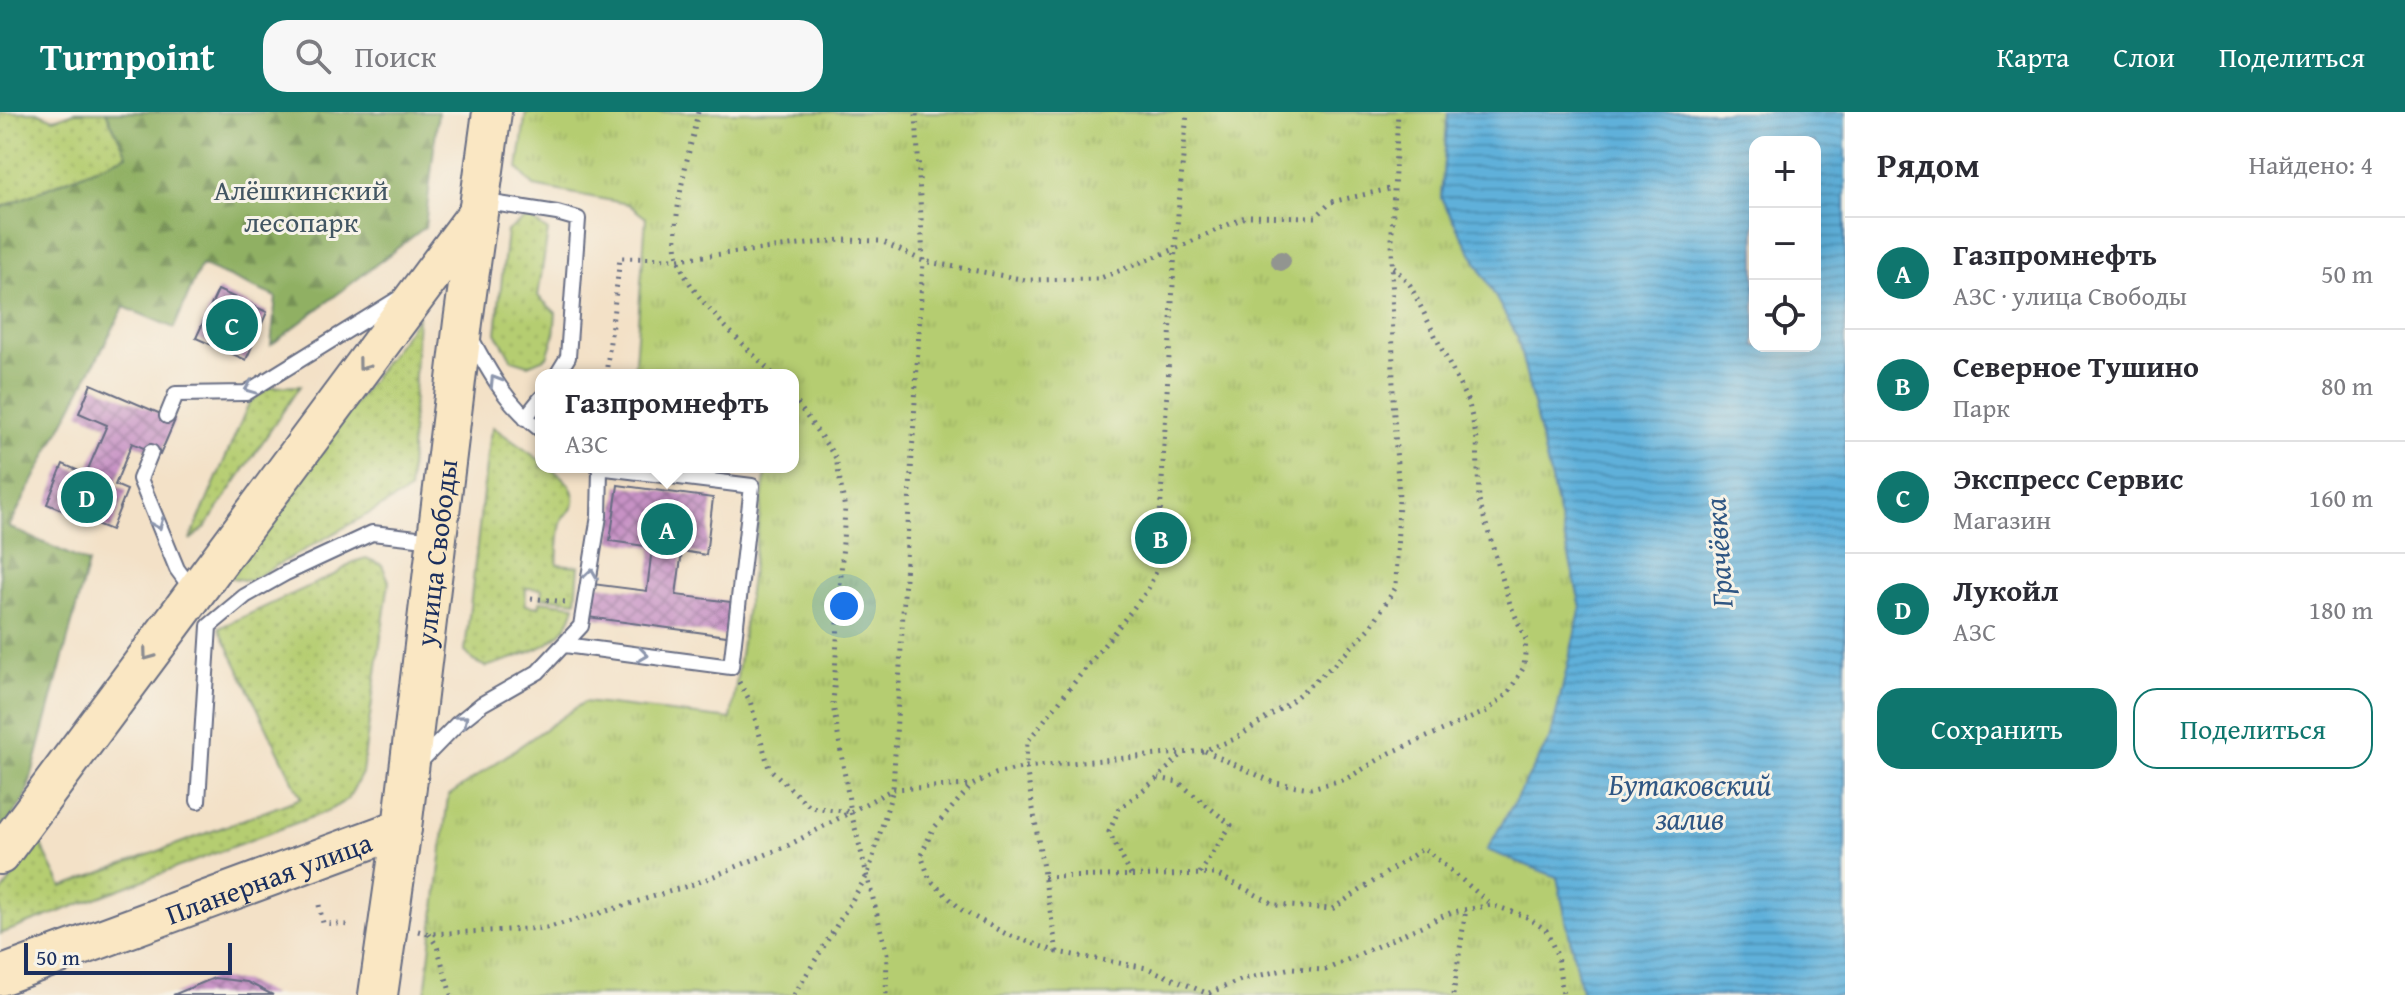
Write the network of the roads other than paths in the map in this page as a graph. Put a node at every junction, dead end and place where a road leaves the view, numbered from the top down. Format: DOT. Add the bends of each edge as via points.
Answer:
graph roads {
  1 [pos="492,112"];
  2 [pos="479,207"];
  3 [pos="433,272"];
  4 [pos="463,322"];
  5 [pos="561,369"];
  6 [pos="535,406"];
  7 [pos="167,416"];
  8 [pos="525,418"];
  9 [pos="535,426"];
  10 [pos="151,452"];
  11 [pos="599,473"];
  12 [pos="642,473"];
  13 [pos="438,540"];
  14 [pos="194,592"];
  15 [pos="565,645"];
  16 [pos="407,774"];
  17 [pos="198,801"];
  18 [pos="402,828"];
  19 [pos="0,855"];
  20 [pos="0,976"];
  21 [pos="378,995"];
  1 -- 2 [label="main road, улица Свободы"];
  2 -- 3 [label="main road"];
  2 -- 4 [label="main road, улица Свободы"];
  2 -- 5 [label="lane" via="578,219 568,357"];
  3 -- 7 [label="lane, one-way" via="404,296 246,393 176,394"];
  3 -- 14 [label="main road, one-way"];
  8 -- 4 [label="lane, one-way" via="496,386"];
  4 -- 13 [label="main road, улица Свободы"];
  6 -- 8 [label="lane"];
  8 -- 9 [label="lane"];
  10 -- 14 [label="lane, one-way" via="140,479 177,569"];
  15 -- 11 [label="lane, one-way" via="581,626 586,604 599,516"];
  15 -- 12 [label="lane, one-way" via="731,667 752,486"];
  13 -- 16 [label="main road, улица Свободы"];
  13 -- 17 [label="lane" via="372,533 245,596 209,626"];
  14 -- 19 [label="main road, one-way"];
  16 -- 15 [label="lane, one-way" via="457,724 538,672"];
  16 -- 18 [label="main road, улица Свободы"];
  18 -- 20 [label="main road, Планерная улица"];
  18 -- 21 [label="main road, улица Свободы"];
}
